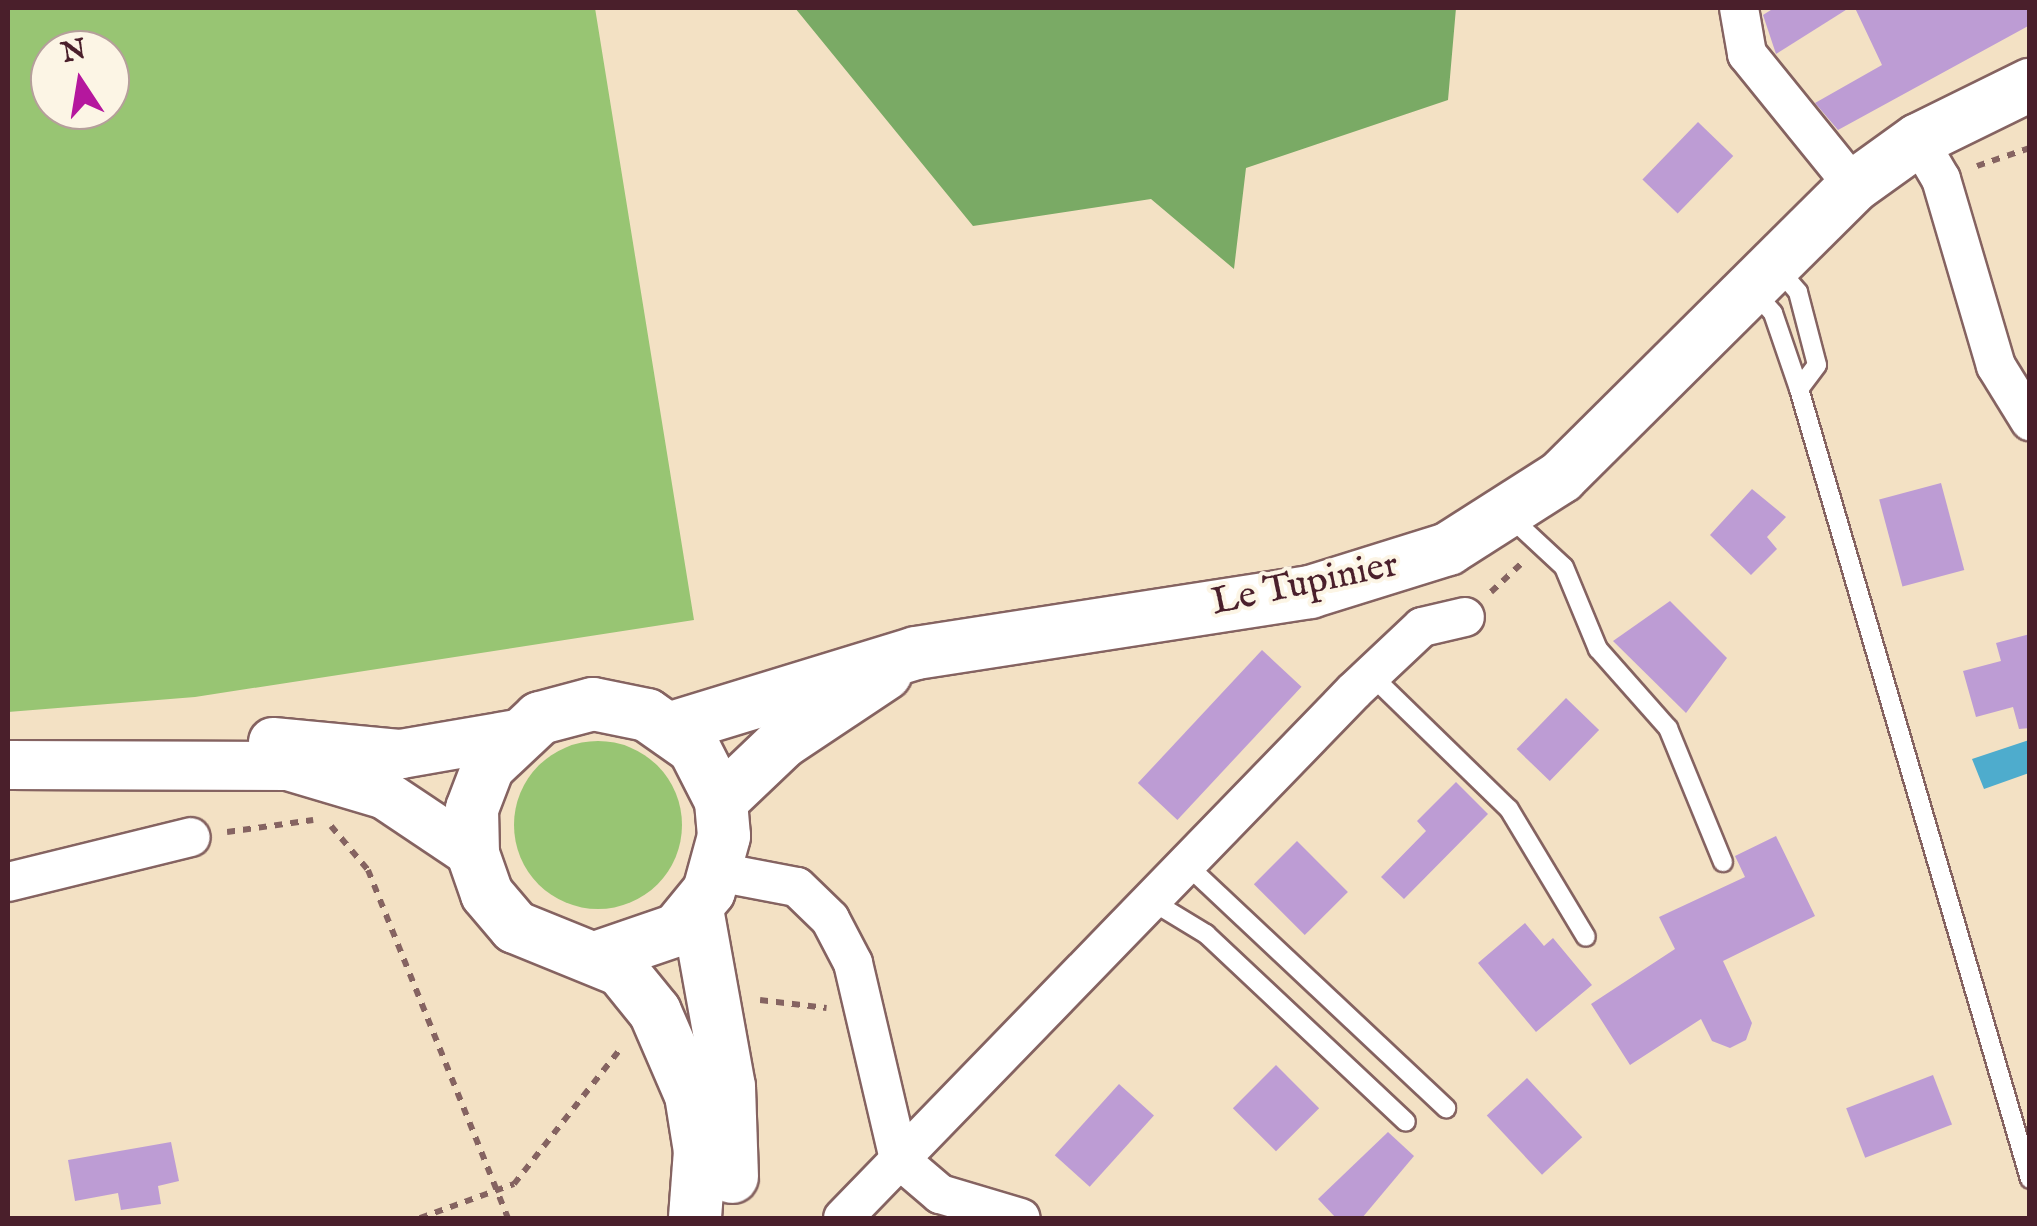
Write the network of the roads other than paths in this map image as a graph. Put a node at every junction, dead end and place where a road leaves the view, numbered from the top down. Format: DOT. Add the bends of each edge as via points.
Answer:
graph roads {
  1 [pos="1739,8"];
  2 [pos="2030,85"];
  3 [pos="1918,140"];
  4 [pos="1854,186"];
  5 [pos="1763,277"];
  6 [pos="1799,389"];
  7 [pos="2030,421"];
  8 [pos="1508,515"];
  9 [pos="1465,617"];
  10 [pos="916,653"];
  11 [pos="1371,675"];
  12 [pos="671,728"];
  13 [pos="516,734"];
  14 [pos="128,759"];
  15 [pos="8,766"];
  16 [pos="721,801"];
  17 [pos="191,837"];
  18 [pos="472,854"];
  19 [pos="1723,862"];
  20 [pos="1186,864"];
  21 [pos="8,882"];
  22 [pos="708,890"];
  23 [pos="1150,900"];
  24 [pos="1586,937"];
  25 [pos="595,958"];
  26 [pos="1446,1108"];
  27 [pos="1406,1122"];
  28 [pos="898,1159"];
  29 [pos="2030,1179"];
  30 [pos="695,1218"];
  31 [pos="728,1218"];
  32 [pos="843,1218"];
  33 [pos="1022,1218"];
  1 -- 4 [label="street" via="1747,54"];
  2 -- 3 [label="main road, Le Tupinier"];
  3 -- 4 [label="main road, Le Tupinier"];
  3 -- 7 [label="street" via="1941,179 1996,366"];
  4 -- 5 [label="main road, Le Tupinier"];
  5 -- 6 [label="lane"];
  5 -- 6 [label="lane" via="1798,292 1818,365"];
  5 -- 8 [label="main road, Le Tupinier" via="1561,477"];
  6 -- 29 [label="lane"];
  8 -- 10 [label="main road, Le Tupinier" via="1387,575"];
  8 -- 19 [label="lane" via="1564,568 1598,649 1668,728"];
  9 -- 11 [label="street, Le Tupinier" via="1422,627"];
  10 -- 12 [label="main road, Le Tupinier"];
  10 -- 16 [label="main road" via="783,742"];
  11 -- 20 [label="street, Le Tupinier"];
  11 -- 24 [label="lane" via="1509,809"];
  12 -- 13 [label="main road" via="593,704"];
  12 -- 16 [label="main road"];
  13 -- 14 [label="street" via="417,753 242,742"];
  13 -- 18 [label="main road" via="488,768 472,809"];
  14 -- 15 [label="street"];
  14 -- 18 [label="street" via="288,766 384,795"];
  16 -- 22 [label="main road"];
  17 -- 21 [label="street"];
  18 -- 25 [label="main road" via="487,894 515,927 552,950"];
  20 -- 23 [label="street, Le Tupinier"];
  20 -- 26 [label="lane"];
  22 -- 25 [label="main road" via="652,945"];
  22 -- 28 [label="street" via="797,888 830,919 852,963"];
  22 -- 31 [label="main road" via="729,1087"];
  23 -- 27 [label="lane" via="1206,934"];
  23 -- 28 [label="street, Le Tupinier"];
  25 -- 30 [label="main road" via="621,970 655,1012 696,1118"];
  28 -- 32 [label="street, Le Tupinier"];
  28 -- 33 [label="street" via="940,1194"];
}
